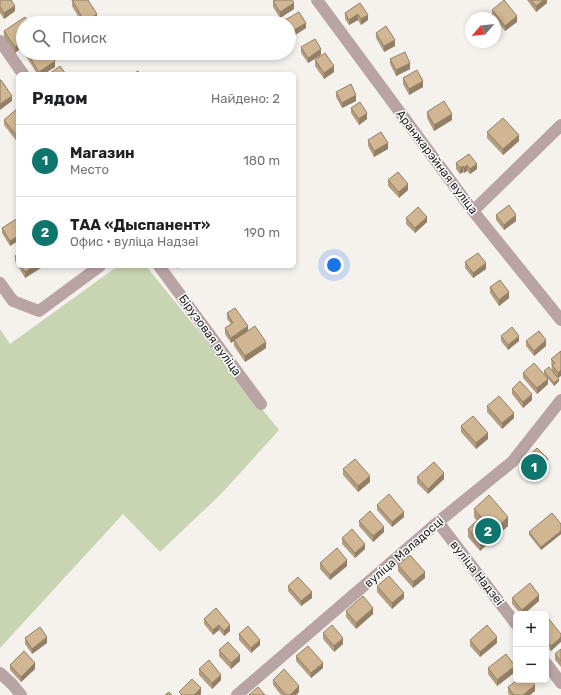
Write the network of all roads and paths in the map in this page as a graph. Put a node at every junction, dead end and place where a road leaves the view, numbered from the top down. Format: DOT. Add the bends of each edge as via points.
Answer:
graph roads {
  1 [pos="317,0"];
  2 [pos="0,41"];
  3 [pos="22,72"];
  4 [pos="561,126"];
  5 [pos="473,211"];
  6 [pos="97,268"];
  7 [pos="160,268"];
  8 [pos="0,283"];
  9 [pos="561,320"];
  10 [pos="561,400"];
  11 [pos="261,404"];
  12 [pos="438,522"];
  13 [pos="513,620"];
  14 [pos="549,667"];
  15 [pos="0,673"];
  16 [pos="561,682"];
  17 [pos="21,695"];
  18 [pos="237,695"];
  1 -- 5 [label="street, Аранжарэйная вуліца"];
  2 -- 3 [label="street"];
  4 -- 5 [label="street"];
  5 -- 9 [label="street, Аранжарэйная вуліца"];
  6 -- 8 [label="street" via="39,311 12,301"];
  7 -- 11 [label="street, Бірузовая вуліца"];
  10 -- 12 [label="street, вуліца Маладосці" via="512,462"];
  12 -- 13 [label="street, вуліца Надзеі"];
  12 -- 18 [label="street, вуліца Маладосці"];
  14 -- 16 [label="street"];
  15 -- 17 [label="street"];
}
